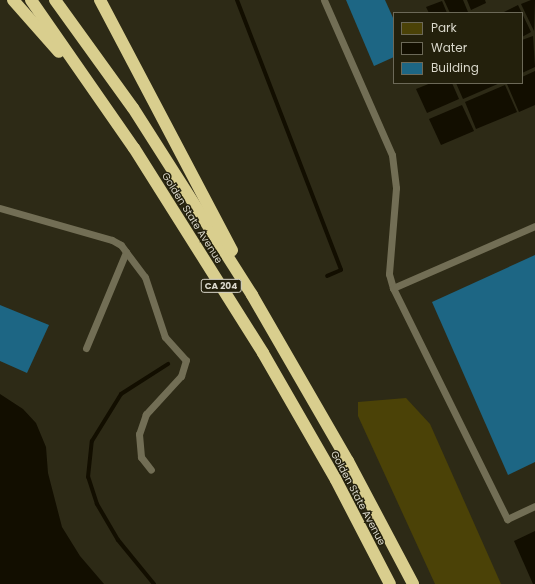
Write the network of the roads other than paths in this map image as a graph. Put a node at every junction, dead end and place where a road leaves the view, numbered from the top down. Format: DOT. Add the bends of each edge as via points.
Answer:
graph roads {
  1 [pos="13,0"];
  2 [pos="31,0"];
  3 [pos="55,0"];
  4 [pos="100,0"];
  5 [pos="324,0"];
  6 [pos="98,96"];
  7 [pos="0,208"];
  8 [pos="535,226"];
  9 [pos="126,252"];
  10 [pos="393,288"];
  11 [pos="252,295"];
  12 [pos="86,348"];
  13 [pos="151,470"];
  14 [pos="535,506"];
  15 [pos="390,584"];
  16 [pos="413,584"];
  1 -- 6 [label="highway"];
  2 -- 6 [label="highway, Golden State Avenue / CA 204"];
  3 -- 11 [label="highway, Golden State Avenue / CA 204" via="133,108"];
  4 -- 11 [label="highway" via="219,223"];
  5 -- 10 [label="lane" via="392,155 396,188 389,274"];
  6 -- 15 [label="highway, Golden State Avenue / CA 204" via="134,148 264,353 336,480"];
  7 -- 9 [label="lane" via="112,240 121,245"];
  8 -- 10 [label="lane"];
  9 -- 12 [label="lane"];
  9 -- 13 [label="lane" via="145,277 165,337 186,360 181,376 146,414 139,434 141,456"];
  10 -- 14 [label="lane" via="507,519"];
  11 -- 16 [label="highway, Golden State Avenue / CA 204" via="348,461"];
}
